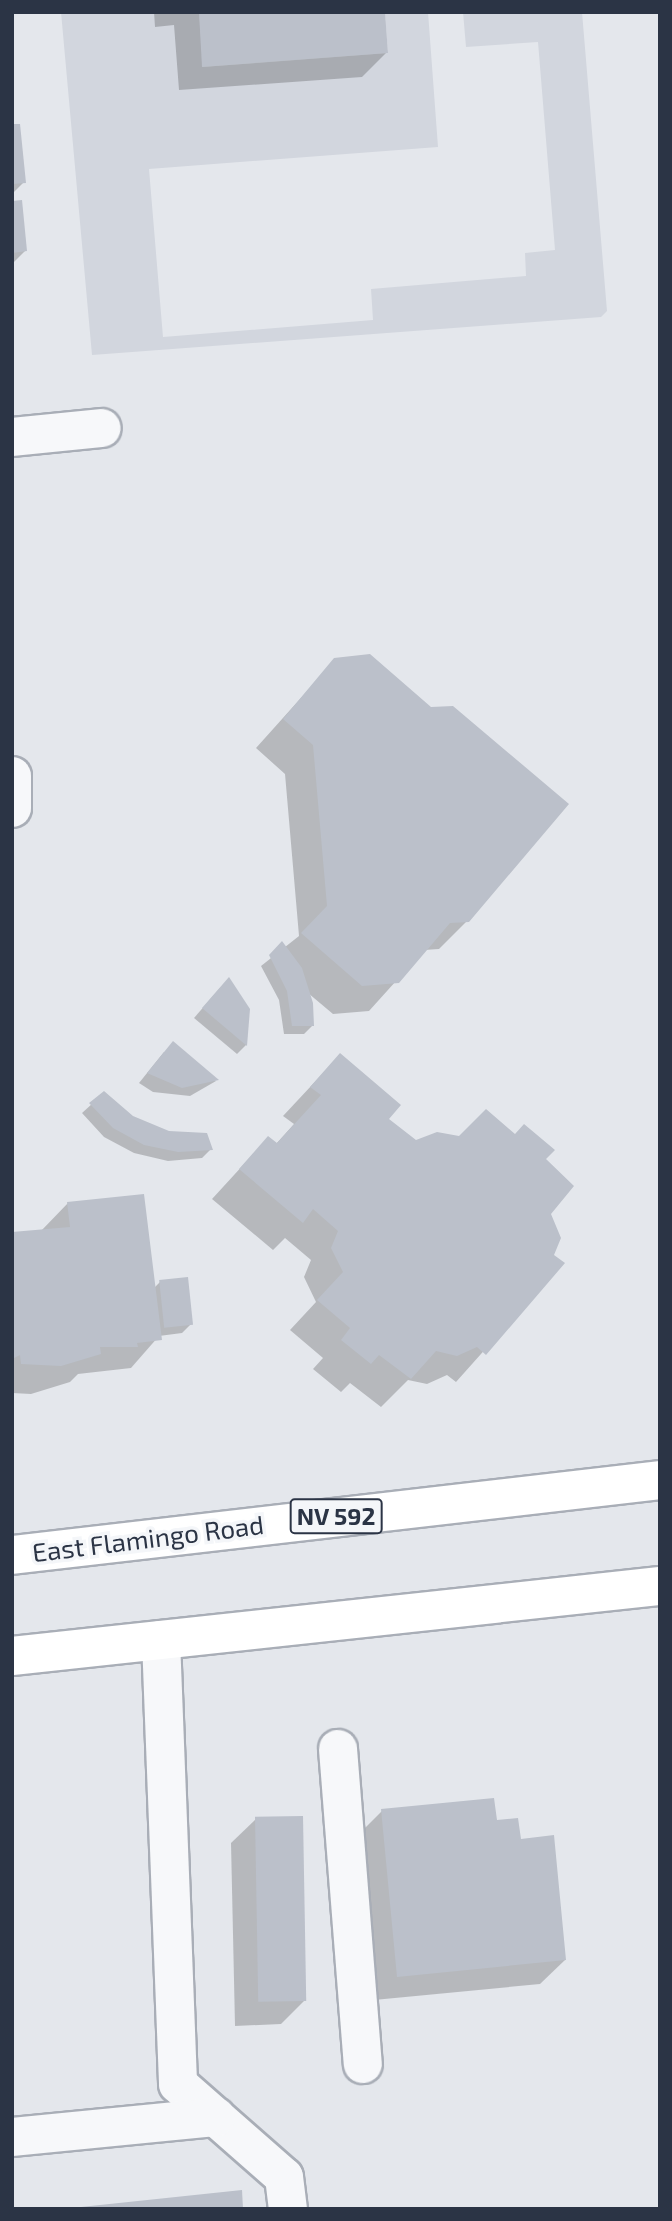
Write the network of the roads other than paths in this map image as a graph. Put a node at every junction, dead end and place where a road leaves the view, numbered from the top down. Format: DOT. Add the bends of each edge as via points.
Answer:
graph roads {
  1 [pos="102,428"];
  2 [pos="12,437"];
  3 [pos="12,776"];
  4 [pos="12,808"];
  5 [pos="660,1480"];
  6 [pos="12,1555"];
  7 [pos="660,1586"];
  8 [pos="161,1640"];
  9 [pos="12,1656"];
  10 [pos="338,1749"];
  11 [pos="363,2064"];
  12 [pos="216,2117"];
  13 [pos="12,2137"];
  14 [pos="288,2209"];
  1 -- 2 [label="lane"];
  3 -- 4 [label="lane"];
  5 -- 6 [label="main road, East Flamingo Road / NV 592"];
  7 -- 8 [label="main road"];
  8 -- 9 [label="main road"];
  8 -- 12 [label="lane" via="178,2084"];
  10 -- 11 [label="lane"];
  12 -- 13 [label="lane"];
  12 -- 14 [label="lane" via="284,2178"];
}
